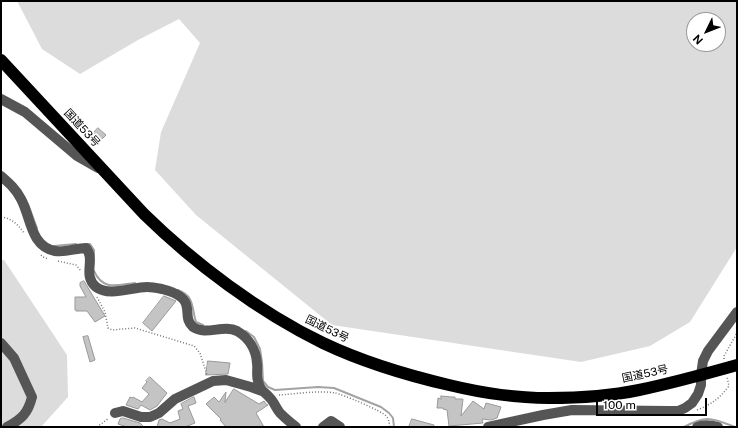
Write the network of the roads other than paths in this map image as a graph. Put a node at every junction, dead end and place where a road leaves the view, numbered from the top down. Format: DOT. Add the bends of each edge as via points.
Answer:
graph roads {
  1 [pos="1,60"];
  2 [pos="1,99"];
  3 [pos="106,172"];
  4 [pos="1,176"];
  5 [pos="737,312"];
  6 [pos="1,343"];
  7 [pos="737,365"];
  8 [pos="701,375"];
  9 [pos="266,395"];
  10 [pos="115,413"];
  11 [pos="8,427"];
  12 [pos="296,427"];
  13 [pos="323,427"];
  14 [pos="340,427"];
  15 [pos="488,427"];
  16 [pos="697,427"];
  17 [pos="718,427"];
  1 -- 3 [label="highway, 国道53号"];
  2 -- 3 [label="street" via="25,112 77,156"];
  3 -- 8 [label="highway, 国道53号" via="161,230 237,291 322,343 374,363 428,380 496,395 539,398 614,394"];
  4 -- 9 [label="street" via="15,188 35,235 46,248 55,251 86,248 90,260 89,276 101,290 108,292 147,287 164,289 183,299 188,319 198,330 228,328 248,339 257,362 258,381"];
  5 -- 8 [label="street" via="708,351"];
  6 -- 11 [label="street" via="14,358 32,397 24,417"];
  7 -- 8 [label="highway, 国道53号"];
  8 -- 15 [label="street" via="698,394 689,406 678,411 572,410"];
  9 -- 10 [label="street" via="251,387 226,380 213,381 175,399 159,413 150,417 123,411"];
  9 -- 12 [label="street" via="281,414"];
  13 -- 14 [label="street" via="331,421"];
  16 -- 17 [label="street"];
}
